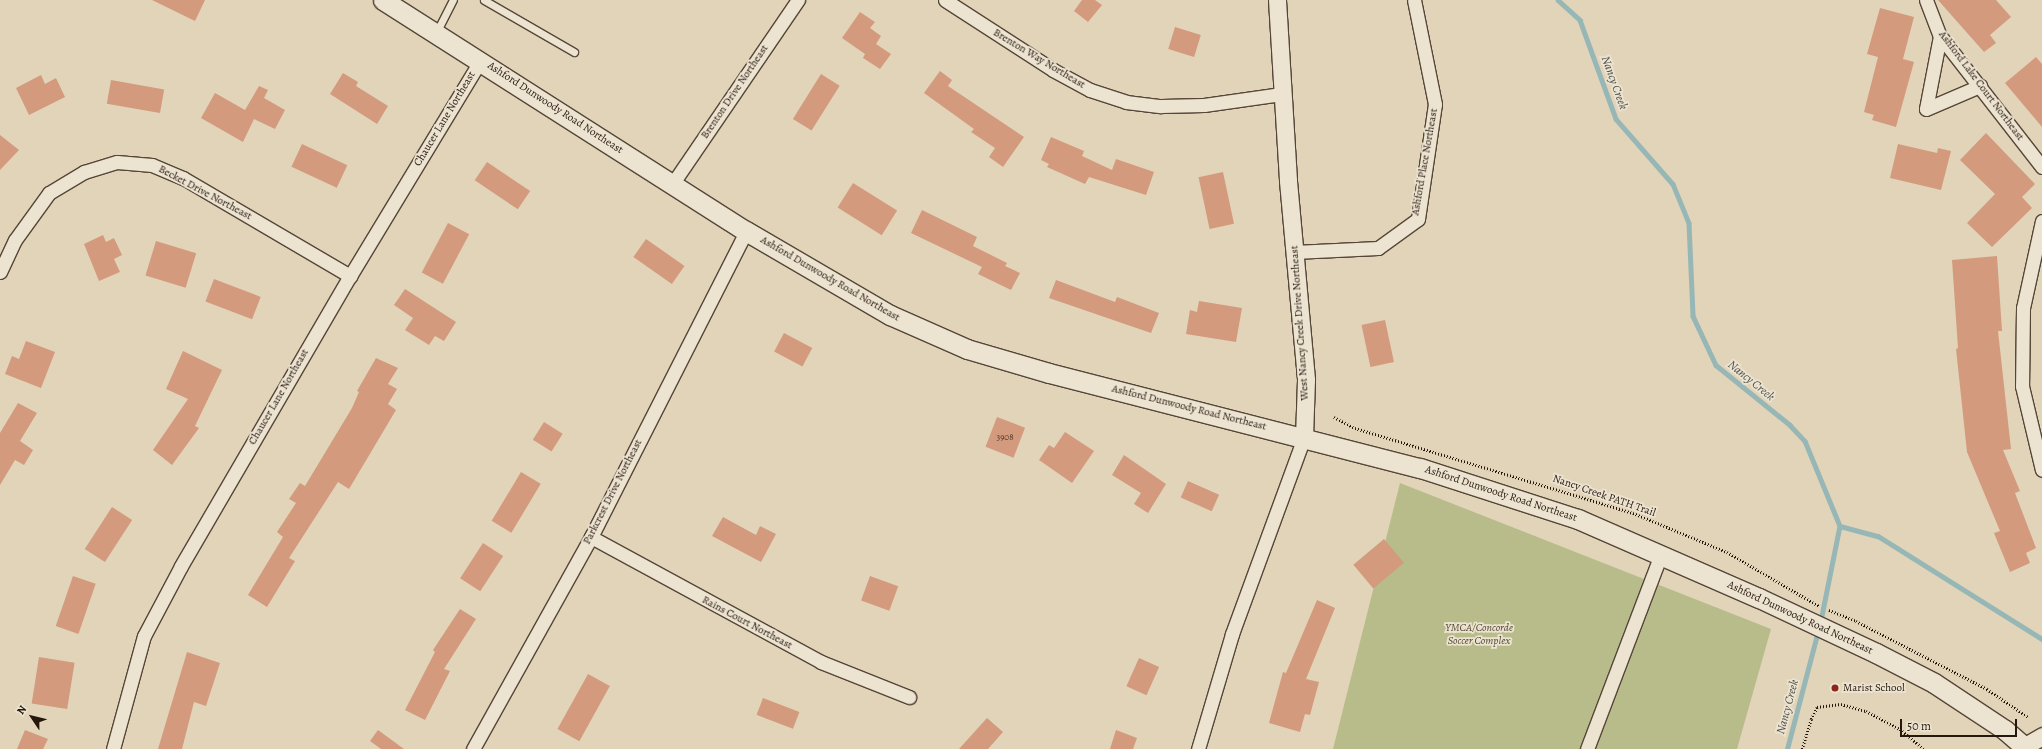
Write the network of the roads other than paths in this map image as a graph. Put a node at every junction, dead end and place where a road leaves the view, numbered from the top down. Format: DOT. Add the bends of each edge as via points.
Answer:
graph roads {
  1 [pos="383,0"];
  2 [pos="453,0"];
  3 [pos="484,0"];
  4 [pos="798,0"];
  5 [pos="945,0"];
  6 [pos="1277,0"];
  7 [pos="1414,0"];
  8 [pos="1926,0"];
  9 [pos="436,33"];
  10 [pos="1940,36"];
  11 [pos="574,52"];
  12 [pos="480,61"];
  13 [pos="1980,86"];
  14 [pos="1282,94"];
  15 [pos="2042,167"];
  16 [pos="673,184"];
  17 [pos="2042,221"];
  18 [pos="746,231"];
  19 [pos="1294,252"];
  20 [pos="0,272"];
  21 [pos="350,276"];
  22 [pos="1304,437"];
  23 [pos="2042,470"];
  24 [pos="591,537"];
  25 [pos="1661,554"];
  26 [pos="909,697"];
  27 [pos="2042,736"];
  28 [pos="2024,748"];
  29 [pos="113,749"];
  30 [pos="473,749"];
  31 [pos="1198,749"];
  32 [pos="1587,749"];
  1 -- 9 [label="main road, Ashford Dunwoody Road Northeast"];
  2 -- 9 [label="lane"];
  3 -- 11 [label="lane"];
  4 -- 16 [label="street, Brenton Drive Northeast"];
  5 -- 14 [label="street, Brenton Way Northeast" via="1053,70 1090,90 1126,102 1161,106 1204,105"];
  6 -- 14 [label="street, West Nancy Creek Drive Northeast"];
  7 -- 19 [label="street, Ashford Place Northeast" via="1435,104 1418,219 1378,248"];
  8 -- 10 [label="street, Ashford Lake Court Northeast"];
  9 -- 12 [label="main road, Ashford Dunwoody Road Northeast"];
  10 -- 13 [label="street, Ashford Lake Court Northeast"];
  10 -- 13 [label="street" via="1926,109"];
  12 -- 16 [label="main road, Ashford Dunwoody Road Northeast"];
  12 -- 21 [label="street, Chaucer Lane Northeast"];
  13 -- 15 [label="street, Ashford Lake Court Northeast"];
  14 -- 19 [label="street, West Nancy Creek Drive Northeast"];
  16 -- 18 [label="main road, Ashford Dunwoody Road Northeast"];
  17 -- 23 [label="street" via="2023,308 2022,386"];
  18 -- 22 [label="main road, Ashford Dunwoody Road Northeast" via="890,314 967,349 1049,373"];
  18 -- 24 [label="street, Parkcrest Drive Northeast"];
  19 -- 22 [label="street, West Nancy Creek Drive Northeast" via="1306,380"];
  20 -- 21 [label="street, Becket Drive Northeast" via="15,240 49,193 84,172 117,162 152,165 183,178"];
  21 -- 29 [label="street, Chaucer Lane Northeast" via="181,566 144,636"];
  22 -- 25 [label="main road, Ashford Dunwoody Road Northeast" via="1420,468 1578,519"];
  22 -- 31 [label="street, West Nancy Creek Drive Northeast" via="1232,634"];
  24 -- 26 [label="street, Rains Court Northeast" via="821,662"];
  24 -- 30 [label="street, Parkcrest Drive Northeast"];
  25 -- 28 [label="main road, Ashford Dunwoody Road Northeast" via="1876,653 1934,683 2005,730"];
  25 -- 32 [label="street"];
  27 -- 28 [label="street"];
}
